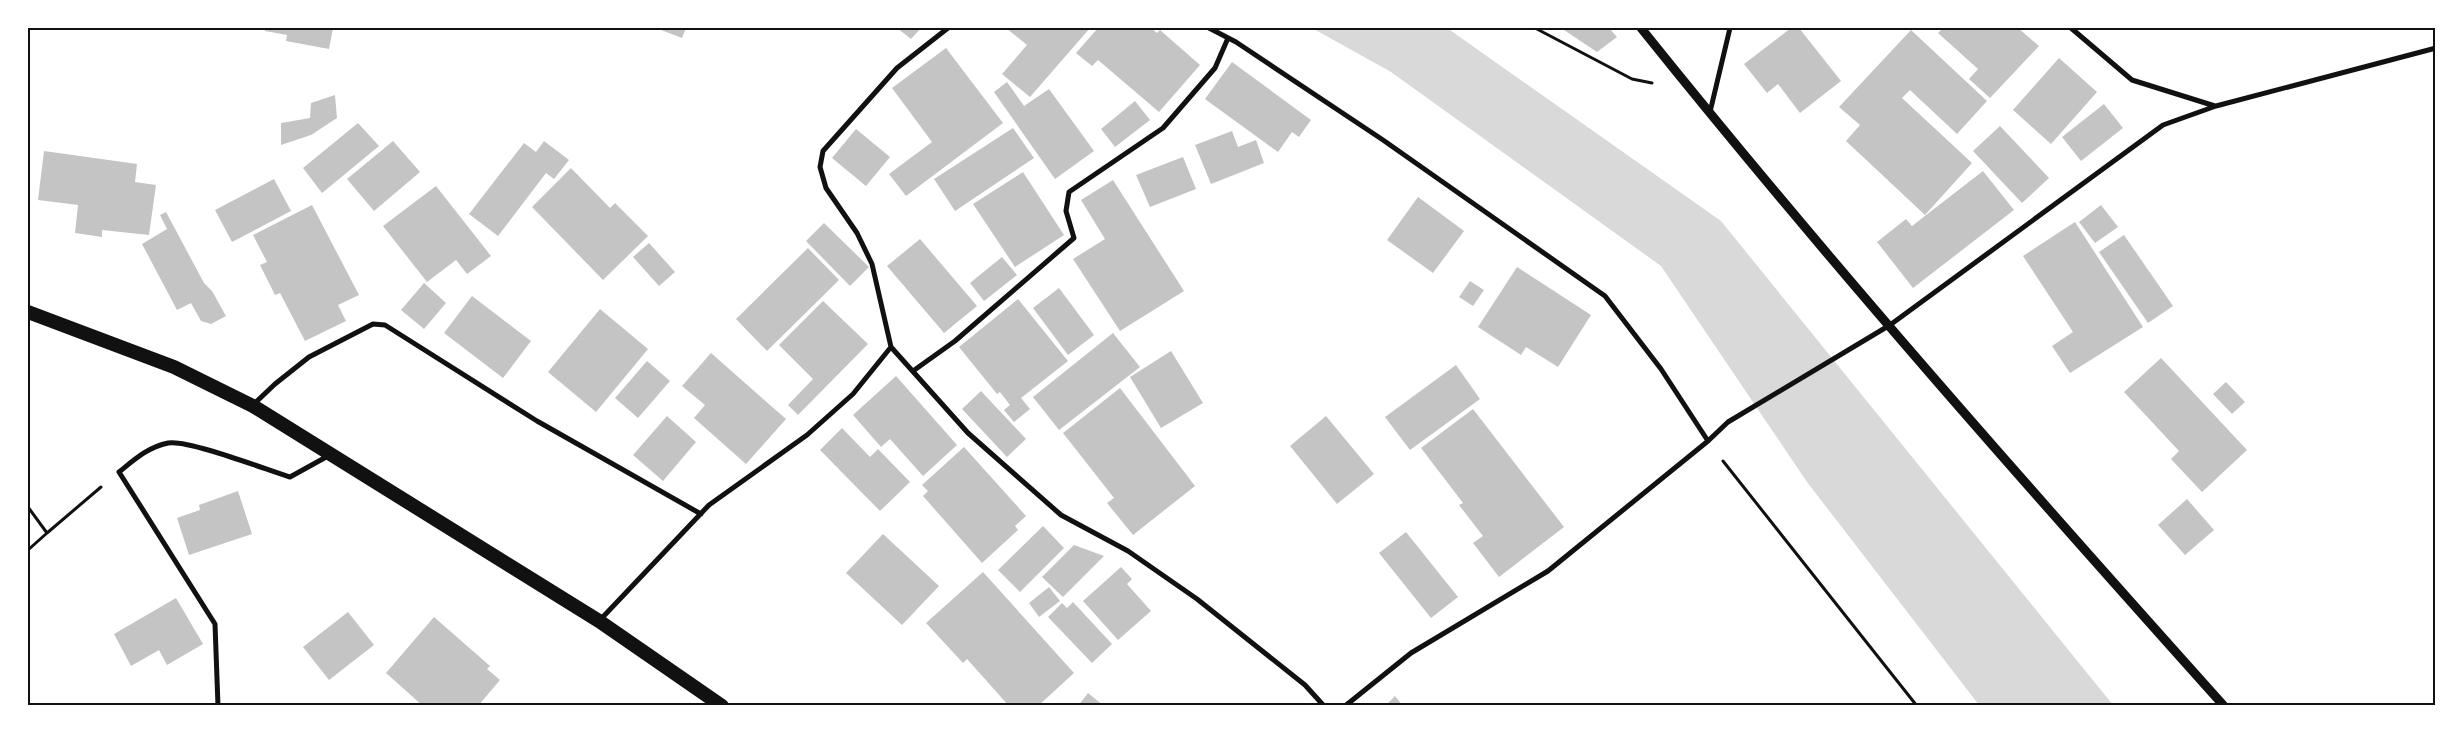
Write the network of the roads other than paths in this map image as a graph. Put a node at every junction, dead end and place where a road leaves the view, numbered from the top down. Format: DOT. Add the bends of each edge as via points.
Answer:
graph roads {
  1 [pos="948,28"];
  2 [pos="1209,28"];
  3 [pos="1641,28"];
  4 [pos="1730,28"];
  5 [pos="2071,28"];
  6 [pos="1228,38"];
  7 [pos="2436,48"];
  8 [pos="2216,106"];
  9 [pos="1710,112"];
  10 [pos="28,312"];
  11 [pos="1890,325"];
  12 [pos="892,347"];
  13 [pos="913,371"];
  14 [pos="253,406"];
  15 [pos="1708,441"];
  16 [pos="330,454"];
  17 [pos="701,514"];
  18 [pos="600,620"];
  19 [pos="218,706"];
  20 [pos="722,706"];
  21 [pos="1324,706"];
  22 [pos="1345,706"];
  23 [pos="2224,706"];
  1 -- 12 [label="street" via="897,68 823,151 821,159 826,188 858,232 872,264"];
  2 -- 6 [label="street"];
  3 -- 9 [label="street"];
  4 -- 9 [label="street"];
  5 -- 8 [label="street" via="2132,80"];
  6 -- 13 [label="street" via="1215,68 1163,128 1069,192 1066,211 1074,238 956,341"];
  6 -- 15 [label="street" via="1383,140 1605,296 1661,370"];
  7 -- 8 [label="street"];
  8 -- 11 [label="street" via="2162,125"];
  9 -- 11 [label="street"];
  10 -- 14 [label="highway" via="174,367"];
  11 -- 15 [label="street" via="1728,422"];
  11 -- 23 [label="street" via="2069,533"];
  12 -- 13 [label="street"];
  12 -- 17 [label="street" via="853,394 807,435"];
  13 -- 21 [label="street" via="968,433 1061,515 1128,551 1197,599 1305,685"];
  14 -- 16 [label="highway"];
  14 -- 17 [label="street" via="309,357 373,324 385,325 545,426"];
  15 -- 22 [label="street" via="1548,570 1411,652"];
  16 -- 18 [label="highway"];
  16 -- 19 [label="street" via="290,478 200,448 170,442 148,450 118,472 215,624"];
  17 -- 18 [label="street"];
  18 -- 20 [label="highway"];
}
